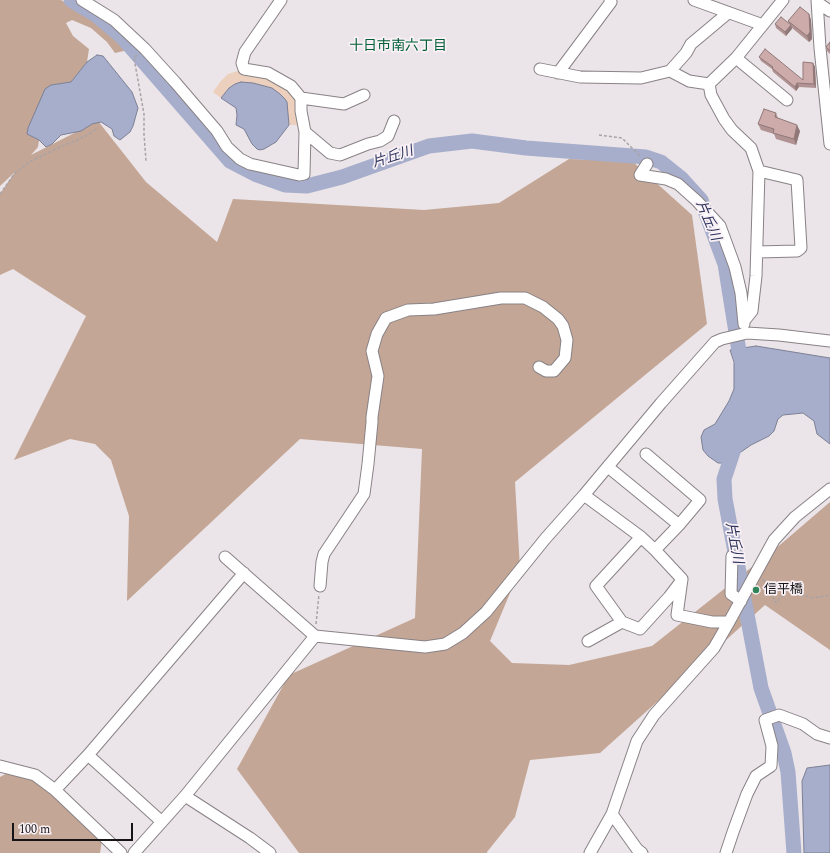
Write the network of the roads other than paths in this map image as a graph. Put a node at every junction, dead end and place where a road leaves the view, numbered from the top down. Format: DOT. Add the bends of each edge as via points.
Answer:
graph roads {
  1 [pos="82,0"];
  2 [pos="281,0"];
  3 [pos="610,0"];
  4 [pos="694,0"];
  5 [pos="783,0"];
  6 [pos="818,2"];
  7 [pos="830,11"];
  8 [pos="728,13"];
  9 [pos="763,25"];
  10 [pos="820,48"];
  11 [pos="736,58"];
  12 [pos="830,59"];
  13 [pos="540,69"];
  14 [pos="670,71"];
  15 [pos="558,73"];
  16 [pos="709,84"];
  17 [pos="364,95"];
  18 [pos="301,98"];
  19 [pos="787,100"];
  20 [pos="394,121"];
  21 [pos="305,132"];
  22 [pos="830,144"];
  23 [pos="647,164"];
  24 [pos="759,171"];
  25 [pos="757,252"];
  26 [pos="744,321"];
  27 [pos="746,333"];
  28 [pos="830,341"];
  29 [pos="539,367"];
  30 [pos="646,454"];
  31 [pos="608,466"];
  32 [pos="830,489"];
  33 [pos="584,495"];
  34 [pos="679,525"];
  35 [pos="642,537"];
  36 [pos="655,550"];
  37 [pos="732,556"];
  38 [pos="225,557"];
  39 [pos="244,574"];
  40 [pos="682,580"];
  41 [pos="320,586"];
  42 [pos="741,601"];
  43 [pos="622,622"];
  44 [pos="729,622"];
  45 [pos="315,636"];
  46 [pos="588,641"];
  47 [pos="830,738"];
  48 [pos="88,755"];
  49 [pos="0,766"];
  50 [pos="55,790"];
  51 [pos="184,796"];
  52 [pos="612,814"];
  53 [pos="162,822"];
  54 [pos="121,853"];
  55 [pos="134,853"];
  56 [pos="270,853"];
  57 [pos="590,853"];
  58 [pos="642,853"];
  59 [pos="726,853"];
  1 -- 21 [label="street" via="114,20 145,49 240,159 250,164 304,174"];
  2 -- 18 [label="street" via="245,52 242,63 244,69 268,73 279,78 291,86"];
  3 -- 15 [label="street"];
  4 -- 8 [label="street"];
  5 -- 9 [label="street"];
  6 -- 7 [label="street"];
  6 -- 10 [label="street"];
  8 -- 9 [label="street"];
  8 -- 14 [label="street" via="691,44"];
  9 -- 11 [label="street"];
  10 -- 12 [label="street"];
  10 -- 22 [label="street"];
  11 -- 16 [label="street"];
  11 -- 19 [label="street"];
  13 -- 15 [label="street"];
  14 -- 15 [label="street" via="641,78 580,77"];
  14 -- 16 [label="street" via="689,81"];
  16 -- 24 [label="street" via="711,95 724,119 751,148"];
  17 -- 18 [label="street" via="344,104"];
  18 -- 21 [label="street"];
  20 -- 21 [label="street" via="388,136 340,155 330,153"];
  23 -- 26 [label="street" via="640,175 666,179 678,184 720,226 735,267"];
  24 -- 25 [label="street"];
  24 -- 25 [label="street" via="797,180 801,248 798,251"];
  25 -- 26 [label="street" via="752,311"];
  26 -- 27 [label="street"];
  27 -- 28 [label="street"];
  27 -- 31 [label="street" via="714,342"];
  29 -- 41 [label="street" via="546,371 554,371 565,358 567,340 558,319 543,307 525,298 501,298 434,309 408,310 386,318 377,334 372,351 378,376 364,494 324,554"];
  30 -- 34 [label="street" via="700,500"];
  31 -- 33 [label="street"];
  31 -- 34 [label="street"];
  32 -- 42 [label="street" via="795,517 774,540"];
  33 -- 35 [label="street"];
  33 -- 45 [label="street" via="486,612 445,644 425,647"];
  34 -- 36 [label="street"];
  35 -- 36 [label="street"];
  35 -- 43 [label="street" via="596,586"];
  36 -- 40 [label="street"];
  37 -- 42 [label="street" via="730,594"];
  38 -- 39 [label="street"];
  39 -- 45 [label="street"];
  39 -- 48 [label="street"];
  40 -- 43 [label="street" via="640,629"];
  40 -- 44 [label="street" via="678,615 712,622"];
  42 -- 44 [label="street"];
  43 -- 46 [label="street"];
  44 -- 52 [label="street" via="714,648 654,715 638,741"];
  45 -- 51 [label="street"];
  47 -- 59 [label="street" via="779,715 764,720 772,746 771,766 756,776 732,832"];
  48 -- 50 [label="street"];
  48 -- 53 [label="street"];
  49 -- 50 [label="street" via="35,775"];
  50 -- 54 [label="street"];
  51 -- 53 [label="street"];
  51 -- 56 [label="street"];
  52 -- 57 [label="street"];
  52 -- 58 [label="street"];
  53 -- 55 [label="street"];
}
